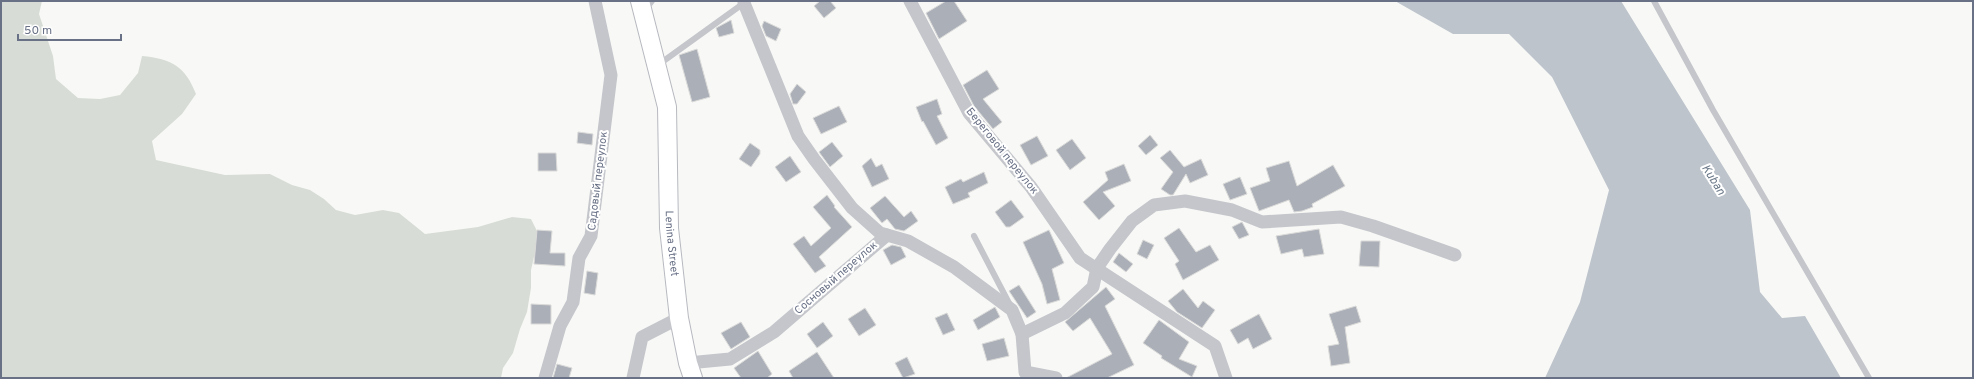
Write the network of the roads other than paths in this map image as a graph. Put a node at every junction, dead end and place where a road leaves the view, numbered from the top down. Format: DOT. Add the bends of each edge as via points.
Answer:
graph roads {
  1 [pos="595,1"];
  2 [pos="910,1"];
  3 [pos="1654,1"];
  4 [pos="744,3"];
  5 [pos="645,4"];
  6 [pos="657,66"];
  7 [pos="886,235"];
  8 [pos="974,236"];
  9 [pos="1455,255"];
  10 [pos="1097,268"];
  11 [pos="1012,310"];
  12 [pos="679,318"];
  13 [pos="1022,334"];
  14 [pos="691,370"];
  15 [pos="1024,375"];
  16 [pos="545,378"];
  17 [pos="633,378"];
  18 [pos="1056,378"];
  19 [pos="1226,378"];
  20 [pos="1869,378"];
  1 -- 16 [label="street, Садовый переулок" via="611,75 591,236 579,258 573,302 560,326"];
  2 -- 10 [label="street, Береговой переулок" via="969,113 1032,187 1080,258"];
  3 -- 20 [label="lane" via="1713,110"];
  4 -- 6 [label="lane"];
  4 -- 7 [label="street, Сосновый переулок" via="798,136 852,208 880,233"];
  5 -- 6 [label="main road, Lenina Street"];
  6 -- 12 [label="main road, Lenina Street" via="667,106 669,228"];
  7 -- 11 [label="street" via="908,241 954,267"];
  7 -- 14 [label="street, Сосновый переулок" via="774,332 730,359"];
  8 -- 11 [label="lane"];
  9 -- 10 [label="street" via="1341,217 1262,222 1232,210 1185,201 1154,205 1132,221"];
  10 -- 13 [label="street" via="1093,287 1065,313"];
  10 -- 19 [label="street, Береговой переулок" via="1215,346"];
  11 -- 13 [label="street"];
  12 -- 14 [label="main road, Lenina Street"];
  12 -- 17 [label="street" via="642,337"];
  13 -- 15 [label="street"];
  15 -- 18 [label="street"];
}
